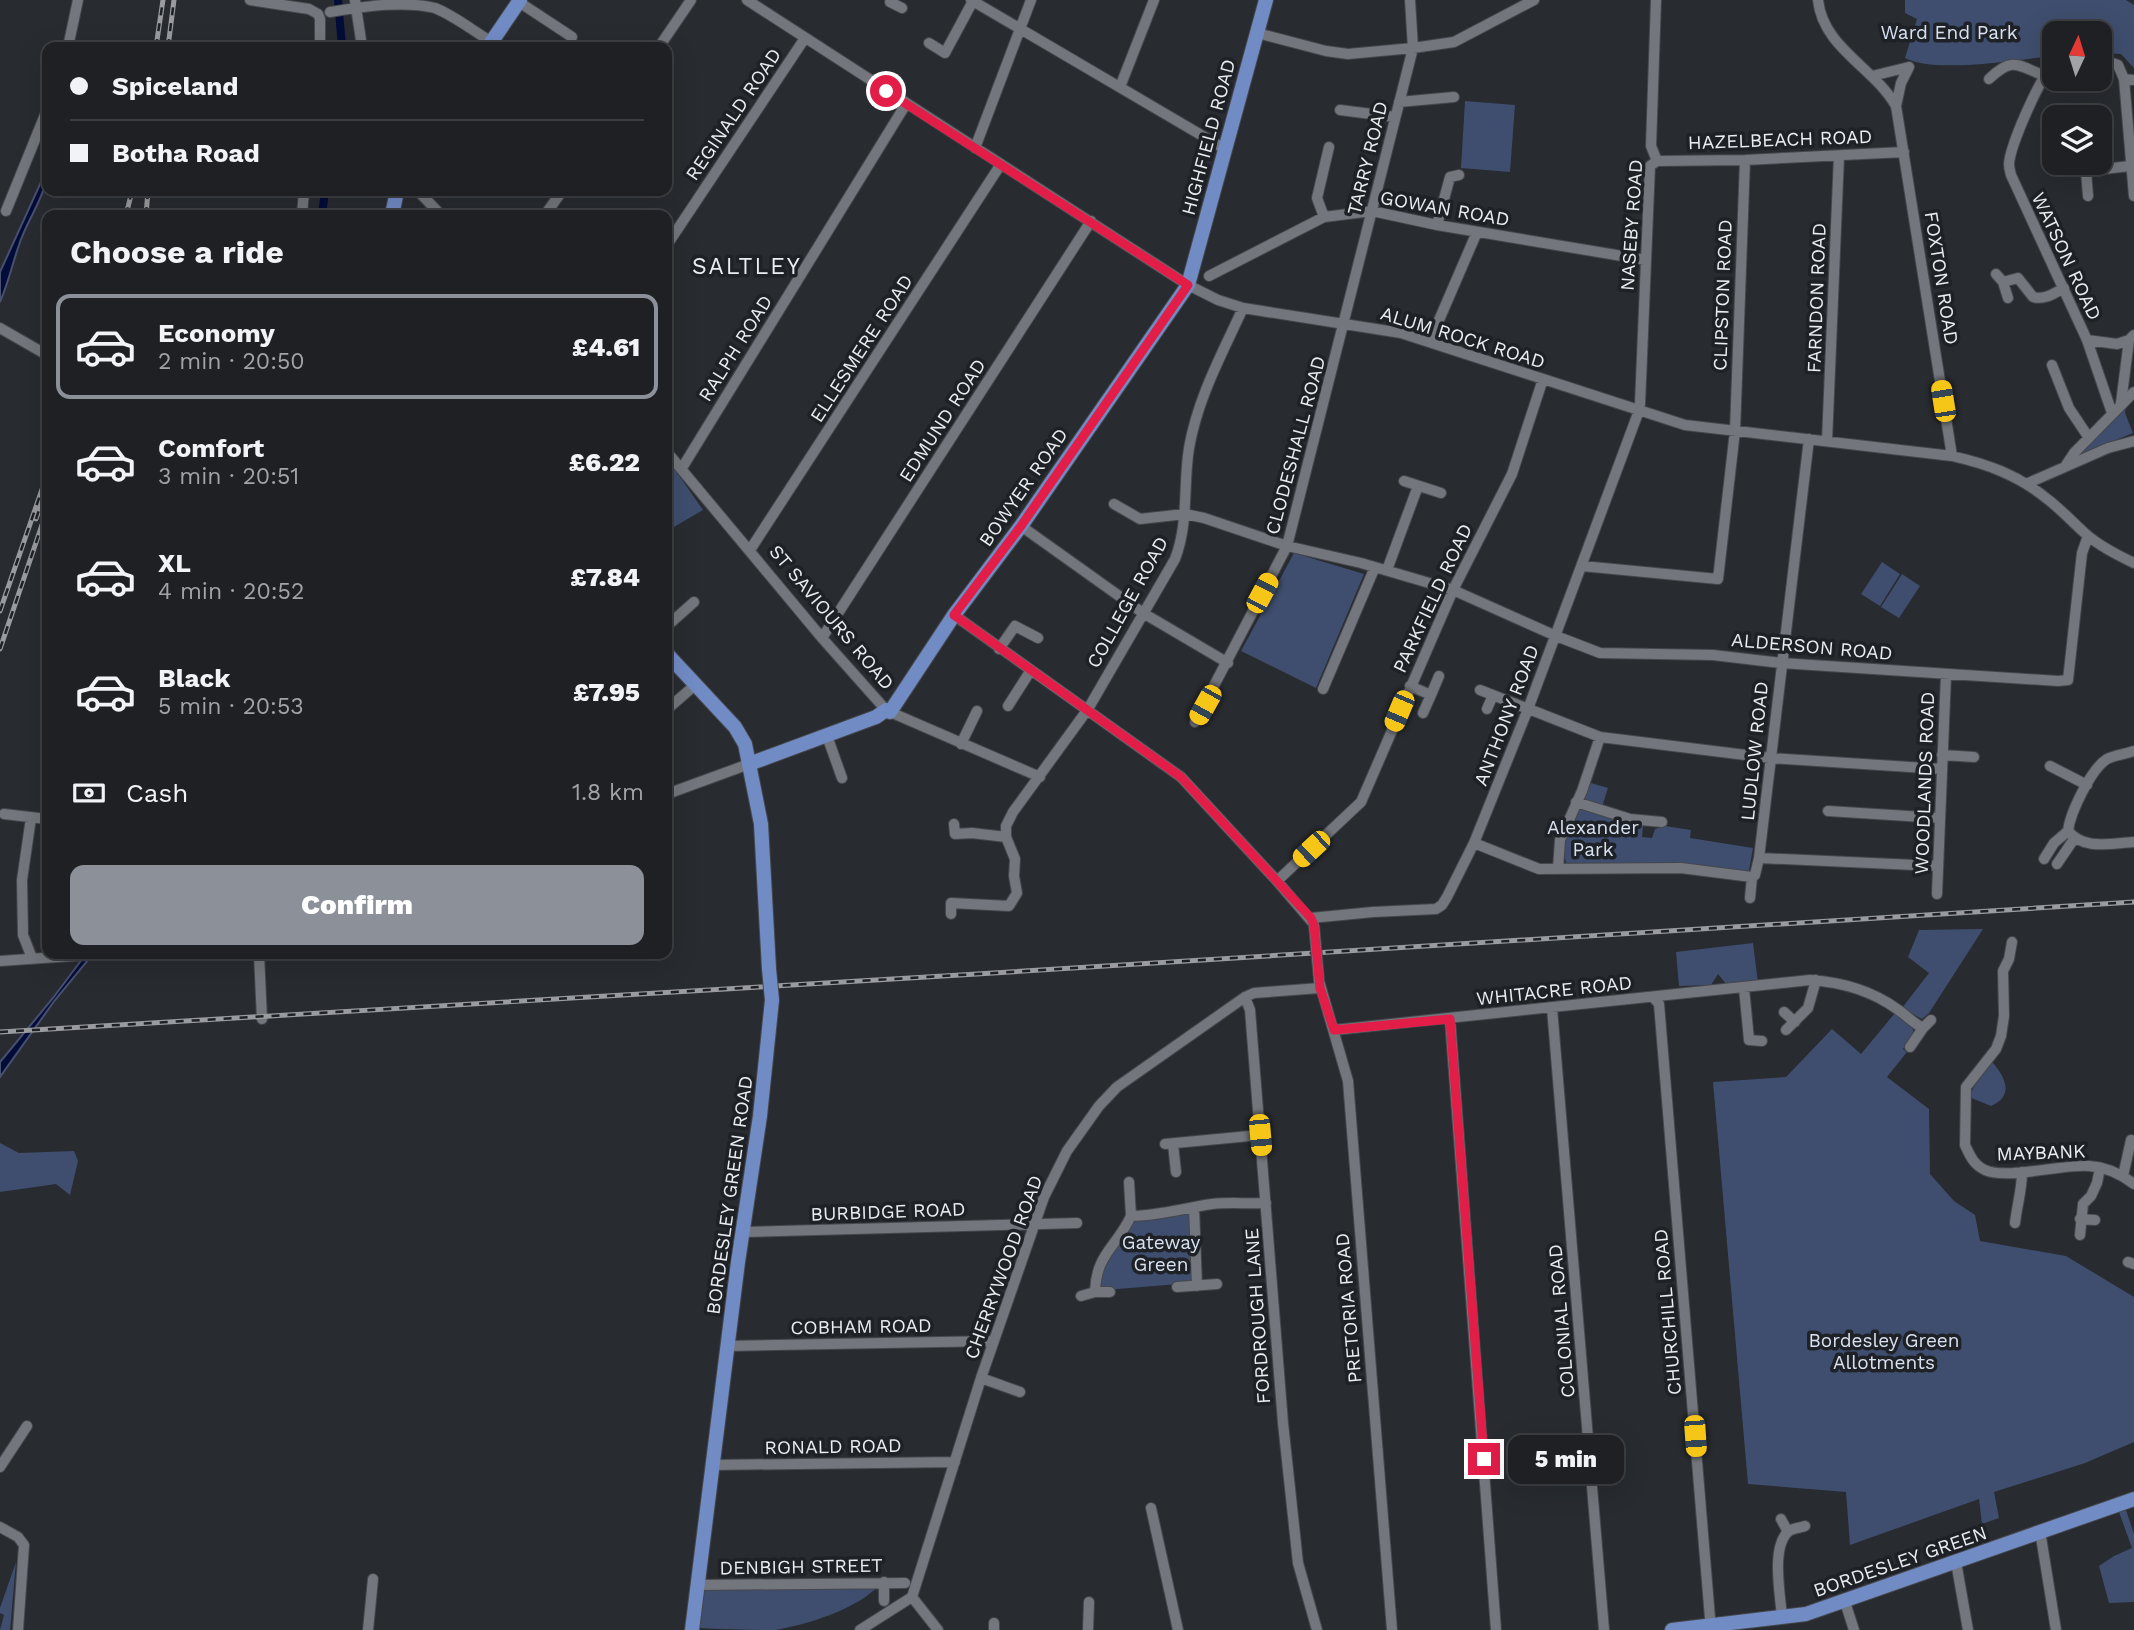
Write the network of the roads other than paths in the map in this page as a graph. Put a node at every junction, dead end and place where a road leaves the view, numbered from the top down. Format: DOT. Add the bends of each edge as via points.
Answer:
graph roads {
  1 [pos="78,0"];
  2 [pos="250,0"];
  3 [pos="691,0"];
  4 [pos="747,0"];
  5 [pos="1031,0"];
  6 [pos="1154,0"];
  7 [pos="1266,0"];
  8 [pos="1410,0"];
  9 [pos="1534,0"];
  10 [pos="1656,0"];
  11 [pos="1818,0"];
  12 [pos="519,1"];
  13 [pos="890,1"];
  14 [pos="972,1"];
  15 [pos="354,6"];
  16 [pos="902,8"];
  17 [pos="330,12"];
  18 [pos="1021,28"];
  19 [pos="1257,33"];
  20 [pos="572,37"];
  21 [pos="805,38"];
  22 [pos="69,42"];
  23 [pos="320,42"];
  24 [pos="361,42"];
  25 [pos="486,42"];
  26 [pos="492,42"];
  27 [pos="662,42"];
  28 [pos="929,43"];
  29 [pos="1413,48"];
  30 [pos="2112,63"];
  31 [pos="2042,75"];
  32 [pos="1872,76"];
  33 [pos="1989,79"];
  34 [pos="2129,79"];
  35 [pos="2042,81"];
  36 [pos="1120,87"];
  37 [pos="1454,97"];
  38 [pos="1399,102"];
  39 [pos="906,104"];
  40 [pos="1896,106"];
  41 [pos="1340,110"];
  42 [pos="1395,117"];
  43 [pos="42,122"];
  44 [pos="1329,147"];
  45 [pos="975,148"];
  46 [pos="1225,149"];
  47 [pos="1904,152"];
  48 [pos="1839,156"];
  49 [pos="1745,160"];
  50 [pos="1657,161"];
  51 [pos="1000,164"];
  52 [pos="2130,166"];
  53 [pos="1459,175"];
  54 [pos="2088,195"];
  55 [pos="423,196"];
  56 [pos="2134,196"];
  57 [pos="436,210"];
  58 [pos="6,211"];
  59 [pos="1372,211"];
  60 [pos="1324,217"];
  61 [pos="1091,221"];
  62 [pos="1437,225"];
  63 [pos="1477,232"];
  64 [pos="672,238"];
  65 [pos="1646,260"];
  66 [pos="1209,276"];
  67 [pos="1188,285"];
  68 [pos="2064,288"];
  69 [pos="2008,298"];
  70 [pos="1244,308"];
  71 [pos="1345,323"];
  72 [pos="0,328"];
  73 [pos="2132,338"];
  74 [pos="2087,340"];
  75 [pos="1430,341"];
  76 [pos="42,352"];
  77 [pos="2052,365"];
  78 [pos="1543,379"];
  79 [pos="2134,391"];
  80 [pos="2121,403"];
  81 [pos="1639,410"];
  82 [pos="2112,414"];
  83 [pos="1735,431"];
  84 [pos="2089,438"];
  85 [pos="1809,439"];
  86 [pos="1827,441"];
  87 [pos="2134,441"];
  88 [pos="1952,456"];
  89 [pos="672,460"];
  90 [pos="2066,465"];
  91 [pos="681,468"];
  92 [pos="1404,481"];
  93 [pos="2026,484"];
  94 [pos="1418,486"];
  95 [pos="1441,493"];
  96 [pos="1114,504"];
  97 [pos="1185,514"];
  98 [pos="1021,526"];
  99 [pos="2088,536"];
  100 [pos="1287,546"];
  101 [pos="750,550"];
  102 [pos="2134,563"];
  103 [pos="1582,566"];
  104 [pos="1381,569"];
  105 [pos="1453,590"];
  106 [pos="694,602"];
  107 [pos="1143,613"];
  108 [pos="954,615"];
  109 [pos="672,622"];
  110 [pos="1556,636"];
  111 [pos="822,638"];
  112 [pos="1038,638"];
  113 [pos="999,649"];
  114 [pos="672,660"];
  115 [pos="1228,663"];
  116 [pos="1781,663"];
  117 [pos="1031,670"];
  118 [pos="1946,675"];
  119 [pos="1439,676"];
  120 [pos="695,685"];
  121 [pos="1410,686"];
  122 [pos="1323,689"];
  123 [pos="1480,690"];
  124 [pos="1431,695"];
  125 [pos="1493,695"];
  126 [pos="679,704"];
  127 [pos="1008,706"];
  128 [pos="1088,709"];
  129 [pos="1488,709"];
  130 [pos="1528,709"];
  131 [pos="888,711"];
  132 [pos="977,711"];
  133 [pos="1423,713"];
  134 [pos="1195,722"];
  135 [pos="827,736"];
  136 [pos="1600,737"];
  137 [pos="961,744"];
  138 [pos="2134,751"];
  139 [pos="1942,755"];
  140 [pos="1974,757"];
  141 [pos="1770,758"];
  142 [pos="749,764"];
  143 [pos="2050,766"];
  144 [pos="1941,769"];
  145 [pos="1040,777"];
  146 [pos="842,778"];
  147 [pos="2087,785"];
  148 [pos="672,792"];
  149 [pos="1576,802"];
  150 [pos="1828,811"];
  151 [pos="4,814"];
  152 [pos="31,818"];
  153 [pos="1939,818"];
  154 [pos="42,819"];
  155 [pos="1662,822"];
  156 [pos="954,824"];
  157 [pos="2071,835"];
  158 [pos="1006,837"];
  159 [pos="2134,842"];
  160 [pos="1475,843"];
  161 [pos="1759,858"];
  162 [pos="2044,859"];
  163 [pos="2057,864"];
  164 [pos="1937,866"];
  165 [pos="1559,869"];
  166 [pos="1752,877"];
  167 [pos="1277,881"];
  168 [pos="1937,894"];
  169 [pos="1750,898"];
  170 [pos="951,914"];
  171 [pos="1313,922"];
  172 [pos="2012,942"];
  173 [pos="32,958"];
  174 [pos="42,958"];
  175 [pos="259,959"];
  176 [pos="0,961"];
  177 [pos="1991,969"];
  178 [pos="2003,971"];
  179 [pos="1816,980"];
  180 [pos="1319,984"];
  181 [pos="1744,988"];
  182 [pos="1245,997"];
  183 [pos="1653,998"];
  184 [pos="1552,1009"];
  185 [pos="1784,1013"];
  186 [pos="262,1019"];
  187 [pos="1450,1019"];
  188 [pos="1795,1022"];
  189 [pos="1334,1030"];
  190 [pos="1786,1030"];
  191 [pos="1749,1040"];
  192 [pos="1762,1041"];
  193 [pos="1910,1047"];
  194 [pos="1749,1053"];
  195 [pos="1260,1135"];
  196 [pos="2131,1140"];
  197 [pos="2100,1168"];
  198 [pos="2022,1171"];
  199 [pos="1176,1172"];
  200 [pos="2123,1176"];
  201 [pos="1129,1182"];
  202 [pos="2134,1184"];
  203 [pos="1266,1203"];
  204 [pos="1194,1207"];
  205 [pos="2002,1210"];
  206 [pos="1131,1216"];
  207 [pos="2080,1219"];
  208 [pos="2095,1220"];
  209 [pos="1077,1223"];
  210 [pos="1034,1224"];
  211 [pos="743,1232"];
  212 [pos="2080,1235"];
  213 [pos="1217,1284"];
  214 [pos="1197,1286"];
  215 [pos="1177,1287"];
  216 [pos="1095,1292"];
  217 [pos="1110,1292"];
  218 [pos="1081,1296"];
  219 [pos="994,1341"];
  220 [pos="728,1346"];
  221 [pos="981,1378"];
  222 [pos="1020,1392"];
  223 [pos="27,1426"];
  224 [pos="955,1462"];
  225 [pos="712,1465"];
  226 [pos="0,1467"];
  227 [pos="2134,1499"];
  228 [pos="1151,1508"];
  229 [pos="1781,1519"];
  230 [pos="1805,1526"];
  231 [pos="0,1527"];
  232 [pos="2040,1531"];
  233 [pos="1788,1532"];
  234 [pos="1956,1562"];
  235 [pos="373,1579"];
  236 [pos="884,1582"];
  237 [pos="905,1583"];
  238 [pos="698,1585"];
  239 [pos="912,1597"];
  240 [pos="884,1601"];
  241 [pos="1089,1602"];
  242 [pos="1845,1602"];
  243 [pos="1782,1618"];
  244 [pos="1711,1628"];
  245 [pos="18,1630"];
  246 [pos="369,1630"];
  247 [pos="692,1630"];
  248 [pos="860,1630"];
  249 [pos="938,1630"];
  250 [pos="1088,1630"];
  251 [pos="1178,1630"];
  252 [pos="1317,1630"];
  253 [pos="1392,1630"];
  254 [pos="1496,1630"];
  255 [pos="1604,1630"];
  256 [pos="1672,1630"];
  257 [pos="1854,1630"];
  258 [pos="1968,1630"];
  259 [pos="2056,1630"];
  1 -- 22 [label="street"];
  2 -- 23 [label="street" via="318,13"];
  3 -- 27 [label="street"];
  4 -- 21 [label="street, ALUM ROCK ROAD"];
  5 -- 18 [label="street"];
  6 -- 36 [label="street"];
  7 -- 19 [label="main road, HIGHFIELD ROAD"];
  8 -- 29 [label="street, TARRY ROAD"];
  9 -- 29 [label="street" via="1454,42"];
  10 -- 50 [label="street, NASEBY ROAD" via="1651,146"];
  11 -- 32 [label="street" via="1821,15 1839,46"];
  12 -- 20 [label="street"];
  12 -- 26 [label="main road"];
  13 -- 16 [label="street"];
  14 -- 18 [label="street"];
  14 -- 28 [label="street" via="945,53"];
  15 -- 17 [label="street"];
  15 -- 24 [label="street"];
  15 -- 25 [label="street" via="427,6"];
  18 -- 36 [label="street"];
  18 -- 45 [label="street"];
  19 -- 29 [label="street" via="1348,54"];
  19 -- 46 [label="main road, HIGHFIELD ROAD"];
  21 -- 39 [label="street, ALUM ROCK ROAD"];
  21 -- 64 [label="street, REGINALD ROAD"];
  29 -- 38 [label="street, TARRY ROAD"];
  30 -- 34 [label="street"];
  31 -- 33 [label="street" via="2012,63"];
  32 -- 40 [label="street"];
  32 -- 40 [label="street" via="1909,67"];
  34 -- 52 [label="street"];
  35 -- 68 [label="street, WATSON ROAD" via="2009,164"];
  36 -- 46 [label="street"];
  37 -- 38 [label="street"];
  38 -- 42 [label="street, TARRY ROAD"];
  39 -- 45 [label="street, ALUM ROCK ROAD"];
  39 -- 91 [label="street, RALPH ROAD"];
  40 -- 47 [label="street, FOXTON ROAD"];
  41 -- 42 [label="street"];
  42 -- 59 [label="street, TARRY ROAD"];
  43 -- 58 [label="street"];
  44 -- 60 [label="street" via="1317,198"];
  45 -- 51 [label="street, ALUM ROCK ROAD"];
  46 -- 67 [label="main road, HIGHFIELD ROAD"];
  47 -- 48 [label="street, HAZELBEACH ROAD"];
  47 -- 88 [label="street, FOXTON ROAD"];
  48 -- 49 [label="street, HAZELBEACH ROAD"];
  48 -- 86 [label="street, FARNDON ROAD"];
  49 -- 50 [label="street, HAZELBEACH ROAD"];
  49 -- 83 [label="street, CLIPSTON ROAD"];
  50 -- 65 [label="street, NASEBY ROAD" via="1650,166"];
  51 -- 61 [label="street, ALUM ROCK ROAD"];
  51 -- 101 [label="street, ELLESMERE ROAD"];
  52 -- 54 [label="street" via="2086,171"];
  52 -- 56 [label="street"];
  53 -- 62 [label="street" via="1450,177"];
  55 -- 57 [label="street"];
  59 -- 60 [label="street, GOWAN ROAD"];
  59 -- 62 [label="street, GOWAN ROAD"];
  59 -- 71 [label="street, TARRY ROAD"];
  60 -- 66 [label="street, GOWAN ROAD"];
  61 -- 67 [label="street, ALUM ROCK ROAD"];
  61 -- 111 [label="street, EDMUND ROAD"];
  62 -- 63 [label="street, GOWAN ROAD"];
  63 -- 65 [label="street, GOWAN ROAD"];
  63 -- 75 [label="street"];
  65 -- 81 [label="street, NASEBY ROAD"];
  67 -- 70 [label="street, ALUM ROCK ROAD"];
  67 -- 98 [label="main road, BOWYER ROAD"];
  68 -- 69 [label="street" via="2039,298 2033,297 2024,281 2000,278"];
  68 -- 74 [label="street, WATSON ROAD"];
  70 -- 71 [label="street, ALUM ROCK ROAD"];
  70 -- 97 [label="street, COLLEGE ROAD" via="1212,371 1194,425"];
  71 -- 75 [label="street, ALUM ROCK ROAD"];
  71 -- 100 [label="street, CLODESHALL ROAD"];
  72 -- 76 [label="street"];
  73 -- 74 [label="street" via="2117,344"];
  73 -- 80 [label="street"];
  74 -- 82 [label="street, WATSON ROAD"];
  75 -- 78 [label="street, ALUM ROCK ROAD"];
  77 -- 84 [label="street" via="2069,408"];
  78 -- 81 [label="street, ALUM ROCK ROAD"];
  78 -- 105 [label="street, PARKFIELD ROAD" via="1512,474"];
  79 -- 80 [label="street"];
  80 -- 82 [label="street"];
  81 -- 83 [label="street, ALUM ROCK ROAD" via="1685,425"];
  81 -- 103 [label="street, ANTHONY ROAD"];
  82 -- 84 [label="street"];
  83 -- 85 [label="street, ALUM ROCK ROAD"];
  83 -- 103 [label="street, CLIPSTON ROAD" via="1718,579"];
  84 -- 90 [label="street"];
  85 -- 86 [label="street, ALUM ROCK ROAD"];
  85 -- 116 [label="street, LUDLOW ROAD"];
  86 -- 88 [label="street, ALUM ROCK ROAD"];
  87 -- 90 [label="street"];
  88 -- 93 [label="street, ALUM ROCK ROAD" via="2006,472"];
  89 -- 91 [label="street, ST SAVIOURS ROAD"];
  90 -- 93 [label="street"];
  91 -- 101 [label="street, ST SAVIOURS ROAD"];
  92 -- 94 [label="street"];
  93 -- 99 [label="street, ALUM ROCK ROAD"];
  94 -- 95 [label="street"];
  94 -- 104 [label="street"];
  96 -- 97 [label="street" via="1130,506 1140,519"];
  97 -- 100 [label="street, ALDERSON ROAD"];
  97 -- 107 [label="street, COLLEGE ROAD" via="1175,559"];
  98 -- 107 [label="street"];
  98 -- 108 [label="main road, BOWYER ROAD"];
  99 -- 102 [label="street, ALUM ROCK ROAD"];
  99 -- 118 [label="street, ALDERSON ROAD" via="2082,553 2068,680"];
  100 -- 104 [label="street, ALDERSON ROAD"];
  100 -- 115 [label="street, CLODESHALL ROAD"];
  101 -- 111 [label="street, ST SAVIOURS ROAD"];
  103 -- 110 [label="street, ANTHONY ROAD"];
  104 -- 105 [label="street, ALDERSON ROAD"];
  104 -- 122 [label="street"];
  105 -- 110 [label="street, ALDERSON ROAD"];
  105 -- 121 [label="street, PARKFIELD ROAD"];
  106 -- 109 [label="street"];
  107 -- 115 [label="street"];
  107 -- 128 [label="street, COLLEGE ROAD"];
  108 -- 113 [label="street"];
  108 -- 131 [label="main road, BOWYER ROAD"];
  110 -- 116 [label="street, ALDERSON ROAD" via="1601,653 1713,655"];
  110 -- 130 [label="street, ANTHONY ROAD"];
  111 -- 131 [label="street, ST SAVIOURS ROAD"];
  112 -- 113 [label="street" via="1015,626"];
  113 -- 117 [label="street"];
  114 -- 120 [label="main road"];
  115 -- 134 [label="street, CLODESHALL ROAD"];
  116 -- 118 [label="street, ALDERSON ROAD"];
  116 -- 141 [label="street, LUDLOW ROAD"];
  117 -- 127 [label="street"];
  117 -- 128 [label="street"];
  118 -- 139 [label="street, WOODLANDS ROAD"];
  119 -- 124 [label="street"];
  120 -- 126 [label="street"];
  120 -- 142 [label="main road" via="721,714"];
  121 -- 124 [label="street"];
  121 -- 167 [label="street, PARKFIELD ROAD" via="1361,802"];
  123 -- 125 [label="street"];
  124 -- 133 [label="street"];
  125 -- 129 [label="street"];
  125 -- 130 [label="street"];
  128 -- 145 [label="street, COLLEGE ROAD"];
  128 -- 167 [label="street" via="1181,777"];
  130 -- 136 [label="street"];
  130 -- 160 [label="street, ANTHONY ROAD"];
  131 -- 135 [label="main road"];
  131 -- 137 [label="street, ST SAVIOURS ROAD"];
  132 -- 137 [label="street"];
  135 -- 142 [label="main road"];
  135 -- 146 [label="street"];
  136 -- 141 [label="street"];
  136 -- 149 [label="street"];
  137 -- 145 [label="street, ST SAVIOURS ROAD"];
  138 -- 147 [label="street" via="2108,758"];
  139 -- 140 [label="street"];
  139 -- 144 [label="street, WOODLANDS ROAD"];
  141 -- 144 [label="street"];
  141 -- 161 [label="street, LUDLOW ROAD"];
  142 -- 148 [label="street"];
  142 -- 211 [label="main road, BORDESLEY GREEN ROAD, bridge" via="761,824 772,1000"];
  143 -- 147 [label="street"];
  144 -- 153 [label="street, WOODLANDS ROAD"];
  145 -- 158 [label="street, COLLEGE ROAD" via="1013,812"];
  147 -- 157 [label="street" via="2069,821"];
  149 -- 155 [label="street" via="1647,827"];
  149 -- 165 [label="street" via="1560,840"];
  150 -- 153 [label="street"];
  151 -- 152 [label="street"];
  152 -- 154 [label="street"];
  152 -- 173 [label="street" via="22,880 23,935"];
  153 -- 164 [label="street, WOODLANDS ROAD"];
  156 -- 158 [label="street" via="955,834"];
  157 -- 159 [label="street" via="2090,845"];
  157 -- 162 [label="street" via="2054,843"];
  157 -- 163 [label="street"];
  158 -- 170 [label="street" via="1015,859 1017,893 1009,906 951,903"];
  160 -- 165 [label="street" via="1539,869"];
  160 -- 171 [label="street, ANTHONY ROAD" via="1436,909 1373,912"];
  161 -- 164 [label="street"];
  161 -- 166 [label="street, LUDLOW ROAD"];
  164 -- 168 [label="street, WOODLANDS ROAD"];
  165 -- 166 [label="street" via="1681,868"];
  166 -- 169 [label="street, LUDLOW ROAD"];
  167 -- 171 [label="street"];
  171 -- 180 [label="street, PRETORIA ROAD, bridge"];
  172 -- 178 [label="street, MAYBANK"];
  173 -- 174 [label="street"];
  173 -- 176 [label="street"];
  175 -- 186 [label="street"];
  177 -- 178 [label="street"];
  178 -- 198 [label="street, MAYBANK" via="2001,1036 1966,1087 1965,1145 1972,1160 1985,1170"];
  179 -- 181 [label="street, WHITACRE ROAD"];
  179 -- 188 [label="street" via="1808,1009"];
  179 -- 193 [label="street, WHITACRE ROAD" via="1870,993 1927,1024"];
  180 -- 182 [label="street, CHERRYWOOD ROAD"];
  180 -- 189 [label="street, PRETORIA ROAD"];
  181 -- 183 [label="street, WHITACRE ROAD"];
  181 -- 191 [label="street"];
  182 -- 195 [label="street, FORDROUGH LANE" via="1250,1010"];
  182 -- 210 [label="street, CHERRYWOOD ROAD" via="1142,1067 1099,1106 1067,1151"];
  183 -- 184 [label="street, WHITACRE ROAD"];
  183 -- 244 [label="street, CHURCHILL ROAD" via="1659,1004"];
  184 -- 187 [label="street, WHITACRE ROAD"];
  184 -- 255 [label="street, COLONIAL ROAD"];
  185 -- 188 [label="street"];
  187 -- 189 [label="street, WHITACRE ROAD"];
  187 -- 254 [label="street"];
  188 -- 190 [label="street"];
  189 -- 253 [label="street, PRETORIA ROAD" via="1348,1081"];
  191 -- 192 [label="street"];
  191 -- 194 [label="street"];
  195 -- 199 [label="street" via="1169,1144"];
  195 -- 203 [label="street, FORDROUGH LANE"];
  196 -- 200 [label="street"];
  197 -- 198 [label="street, MAYBANK"];
  197 -- 200 [label="street, MAYBANK"];
  197 -- 207 [label="street"];
  198 -- 205 [label="street" via="2016,1217"];
  200 -- 202 [label="street, MAYBANK"];
  201 -- 206 [label="street"];
  203 -- 204 [label="street"];
  203 -- 252 [label="street, FORDROUGH LANE" via="1298,1563"];
  204 -- 206 [label="street"];
  204 -- 214 [label="street"];
  206 -- 216 [label="street" via="1100,1264"];
  207 -- 208 [label="street"];
  207 -- 212 [label="street"];
  209 -- 210 [label="street, BURBIDGE ROAD"];
  210 -- 211 [label="street, BURBIDGE ROAD"];
  210 -- 219 [label="street, CHERRYWOOD ROAD"];
  211 -- 220 [label="main road, BORDESLEY GREEN ROAD"];
  213 -- 214 [label="street"];
  214 -- 215 [label="street"];
  216 -- 217 [label="street"];
  216 -- 218 [label="street"];
  219 -- 220 [label="street, COBHAM ROAD"];
  219 -- 221 [label="street, CHERRYWOOD ROAD"];
  220 -- 225 [label="main road, BORDESLEY GREEN ROAD"];
  221 -- 222 [label="street"];
  221 -- 224 [label="street, CHERRYWOOD ROAD"];
  223 -- 226 [label="street"];
  224 -- 225 [label="street, RONALD ROAD"];
  224 -- 239 [label="street, CHERRYWOOD ROAD"];
  225 -- 238 [label="main road, BORDESLEY GREEN ROAD"];
  227 -- 232 [label="main road, BORDESLEY GREEN"];
  228 -- 251 [label="street"];
  229 -- 233 [label="street"];
  230 -- 233 [label="street"];
  231 -- 245 [label="street" via="24,1545"];
  232 -- 234 [label="main road, BORDESLEY GREEN"];
  232 -- 259 [label="street"];
  233 -- 243 [label="street" via="1779,1555"];
  234 -- 242 [label="main road, BORDESLEY GREEN"];
  234 -- 258 [label="street"];
  235 -- 246 [label="street"];
  236 -- 237 [label="street, DENBIGH STREET"];
  236 -- 238 [label="street, DENBIGH STREET"];
  236 -- 240 [label="street"];
  238 -- 247 [label="main road, BORDESLEY GREEN ROAD"];
  239 -- 248 [label="street"];
  239 -- 249 [label="street"];
  241 -- 250 [label="street"];
  242 -- 243 [label="main road, BORDESLEY GREEN"];
  242 -- 257 [label="street"];
  243 -- 244 [label="main road, BORDESLEY GREEN"];
  244 -- 256 [label="main road, BORDESLEY GREEN"];
}
